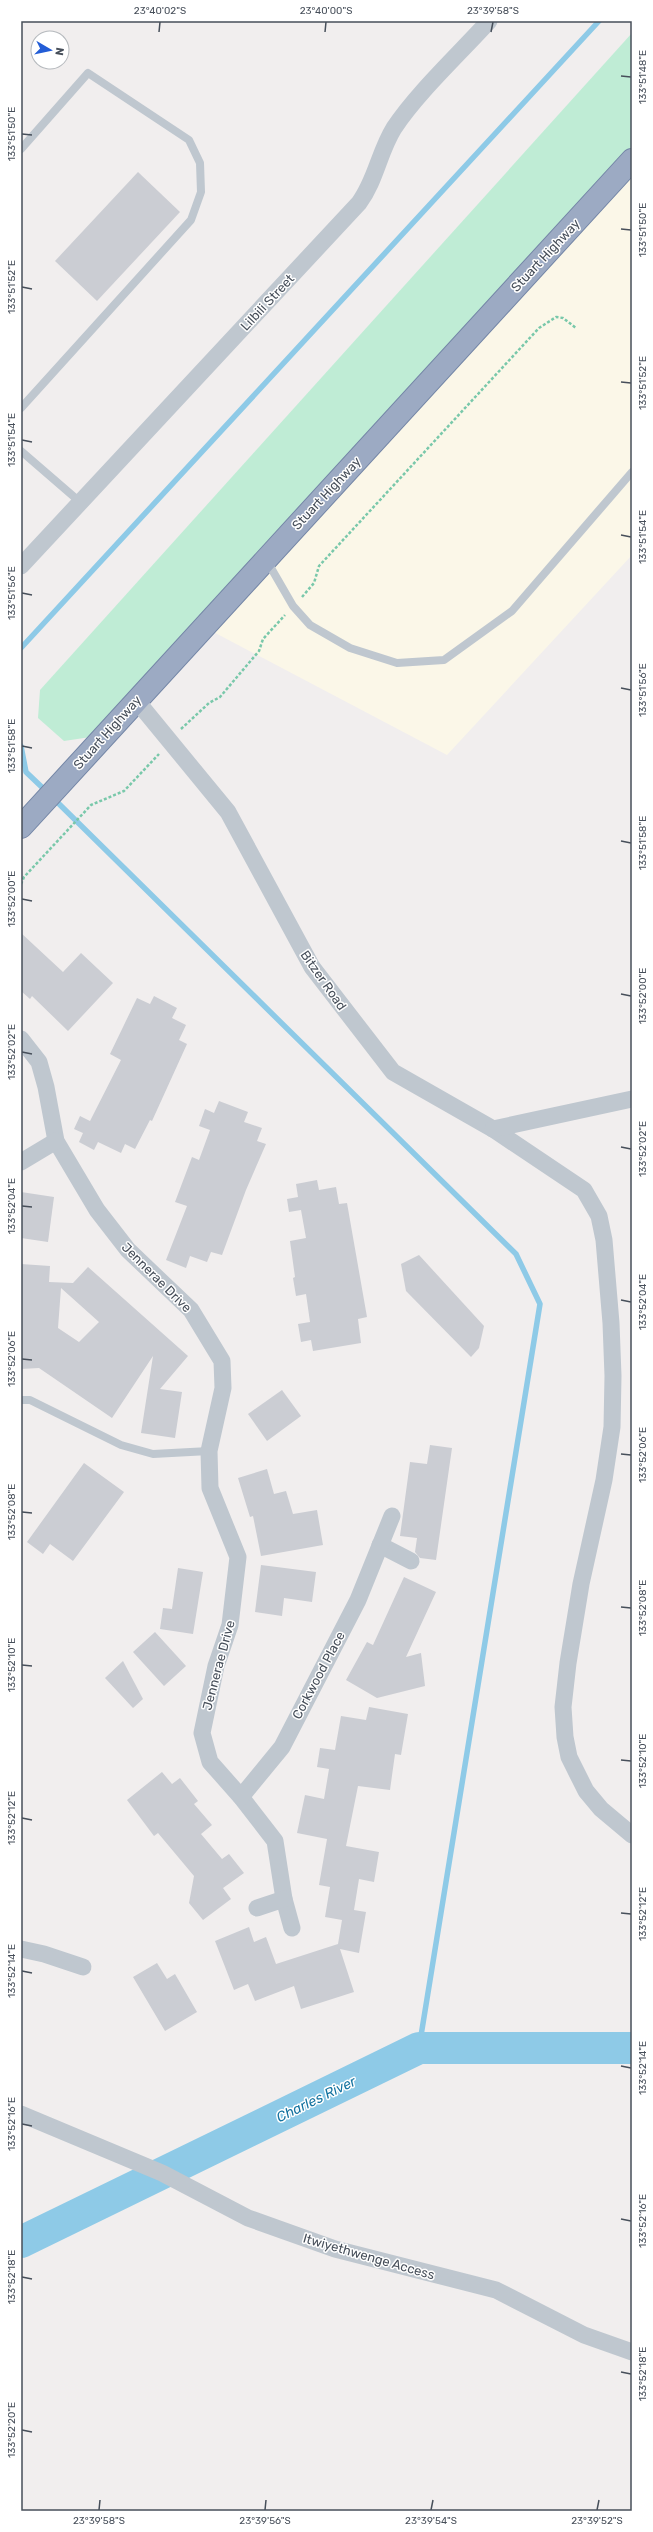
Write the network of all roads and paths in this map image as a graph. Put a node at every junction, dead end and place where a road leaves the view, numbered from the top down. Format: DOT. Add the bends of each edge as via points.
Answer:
graph roads {
  1 [pos="489,21"];
  2 [pos="21,149"];
  3 [pos="632,160"];
  4 [pos="576,328"];
  5 [pos="21,408"];
  6 [pos="21,451"];
  7 [pos="632,472"];
  8 [pos="80,502"];
  9 [pos="266,559"];
  10 [pos="21,566"];
  11 [pos="293,606"];
  12 [pos="136,700"];
  13 [pos="170,742"];
  14 [pos="27,821"];
  15 [pos="21,884"];
  16 [pos="21,1040"];
  17 [pos="632,1099"];
  18 [pos="493,1129"];
  19 [pos="56,1141"];
  20 [pos="21,1162"];
  21 [pos="21,1400"];
  22 [pos="209,1451"];
  23 [pos="392,1516"];
  24 [pos="380,1545"];
  25 [pos="411,1561"];
  26 [pos="242,1797"];
  27 [pos="632,1835"];
  28 [pos="284,1899"];
  29 [pos="257,1908"];
  30 [pos="292,1928"];
  31 [pos="21,1949"];
  32 [pos="83,1967"];
  33 [pos="21,2114"];
  34 [pos="632,2352"];
  1 -- 8 [label="street, Lilbili Street" via="398,122 386,144 367,192 359,203"];
  2 -- 5 [label="lane" via="88,74 189,140 200,163 201,192 191,220"];
  3 -- 9 [label="highway, Stuart Highway"];
  4 -- 11 [label="path" via="563,318 556,317 539,328 320,566 314,583"];
  6 -- 8 [label="lane"];
  7 -- 11 [label="lane" via="512,611 444,660 398,663 350,648 310,625"];
  8 -- 10 [label="street, Lilbili Street"];
  9 -- 11 [label="lane"];
  9 -- 12 [label="highway, Stuart Highway"];
  11 -- 13 [label="path" via="263,639 259,651 220,697 191,718"];
  12 -- 13 [label="street, Bitzer Road"];
  12 -- 14 [label="highway, Stuart Highway"];
  13 -- 15 [label="path" via="124,791 91,805"];
  13 -- 18 [label="street, Bitzer Road" via="228,812 312,967 393,1072"];
  16 -- 19 [label="street, Jennerae Drive" via="39,1062"];
  17 -- 18 [label="street"];
  18 -- 27 [label="street, Bitzer Road" via="584,1190 599,1216 604,1240 613,1376 612,1427 568,1662 563,1707 564,1737 569,1758 586,1791 607,1814"];
  19 -- 20 [label="street"];
  19 -- 22 [label="street, Jennerae Drive" via="98,1210 123,1244 191,1310 222,1361 222,1388"];
  21 -- 22 [label="lane" via="30,1400 121,1444 153,1454"];
  22 -- 26 [label="street, Jennerae Drive" via="210,1488 238,1557 230,1625 216,1666 202,1733 210,1762"];
  23 -- 24 [label="street, Corkwood Place"];
  24 -- 25 [label="street"];
  24 -- 26 [label="street, Corkwood Place" via="358,1600 282,1747"];
  26 -- 28 [label="street, Jennerae Drive" via="276,1841"];
  28 -- 29 [label="street"];
  28 -- 30 [label="street, Jennerae Drive"];
  31 -- 32 [label="street"];
  33 -- 34 [label="street, Itwiyethwenge Access" via="162,2173 248,2218 335,2249 496,2290 584,2335"];
}
